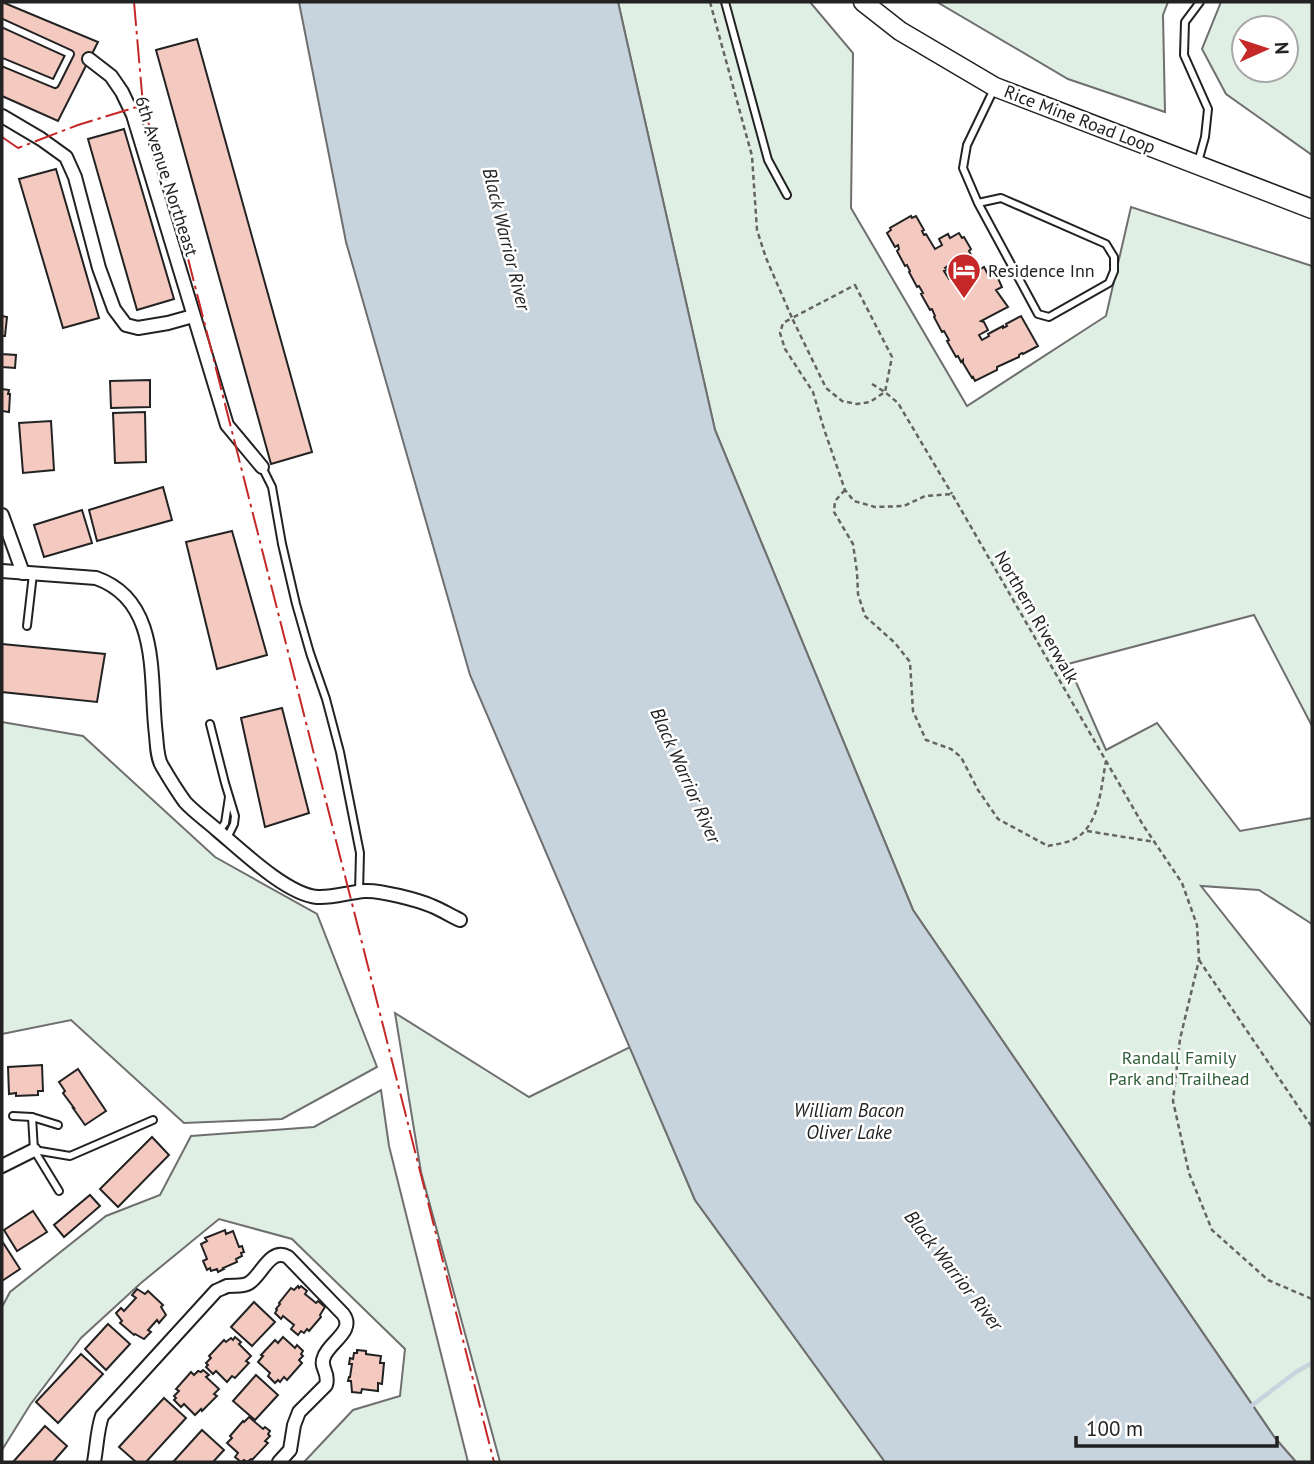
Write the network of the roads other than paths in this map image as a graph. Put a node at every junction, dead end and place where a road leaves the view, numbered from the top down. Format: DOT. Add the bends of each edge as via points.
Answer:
graph roads {
  1 [pos="725,2"];
  2 [pos="863,2"];
  3 [pos="1200,2"];
  4 [pos="2,23"];
  5 [pos="89,59"];
  6 [pos="2,62"];
  7 [pos="995,87"];
  8 [pos="2,116"];
  9 [pos="1198,164"];
  10 [pos="787,195"];
  11 [pos="978,203"];
  12 [pos="1312,209"];
  13 [pos="193,316"];
  14 [pos="262,467"];
  15 [pos="2,515"];
  16 [pos="2,570"];
  17 [pos="28,574"];
  18 [pos="27,626"];
  19 [pos="210,724"];
  20 [pos="223,835"];
  21 [pos="359,892"];
  22 [pos="460,920"];
  23 [pos="13,1116"];
  24 [pos="32,1117"];
  25 [pos="153,1120"];
  26 [pos="58,1125"];
  27 [pos="34,1150"];
  28 [pos="2,1166"];
  29 [pos="59,1191"];
  30 [pos="94,1462"];
  31 [pos="279,1462"];
  1 -- 10 [label="lane" via="768,159"];
  2 -- 7 [label="main road, Rice Mine Road Loop" via="900,31"];
  3 -- 9 [label="lane" via="1185,22 1184,55 1208,109"];
  4 -- 6 [label="lane" via="70,54 55,84"];
  5 -- 13 [label="street, 6th Avenue Northeast" via="111,76 133,115"];
  7 -- 9 [label="main road, Rice Mine Road Loop"];
  7 -- 11 [label="lane" via="967,145 963,168"];
  8 -- 13 [label="street" via="66,157 110,299 126,325 138,328"];
  9 -- 12 [label="main road, Rice Mine Road Loop"];
  11 -- 11 [label="lane" via="1038,314 1049,317 1109,283 1114,257 1106,244 1001,198"];
  13 -- 14 [label="street, 6th Avenue Northeast" via="227,425"];
  14 -- 21 [label="lane" via="272,487 296,604 340,752 360,853"];
  15 -- 17 [label="street"];
  16 -- 17 [label="street"];
  17 -- 18 [label="lane"];
  17 -- 20 [label="street" via="96,578 122,592 132,604 146,634 152,666 160,763 187,803"];
  19 -- 20 [label="lane" via="235,816"];
  20 -- 21 [label="street" via="300,892 331,897"];
  21 -- 22 [label="street" via="430,905"];
  23 -- 24 [label="lane"];
  24 -- 26 [label="lane"];
  24 -- 27 [label="lane"];
  25 -- 27 [label="lane" via="69,1156"];
  27 -- 28 [label="street"];
  27 -- 29 [label="lane"];
  30 -- 31 [label="street" via="102,1416 216,1291 250,1283 272,1258 284,1254 343,1314 347,1325 324,1355 326,1385 299,1412 290,1450"];
}
